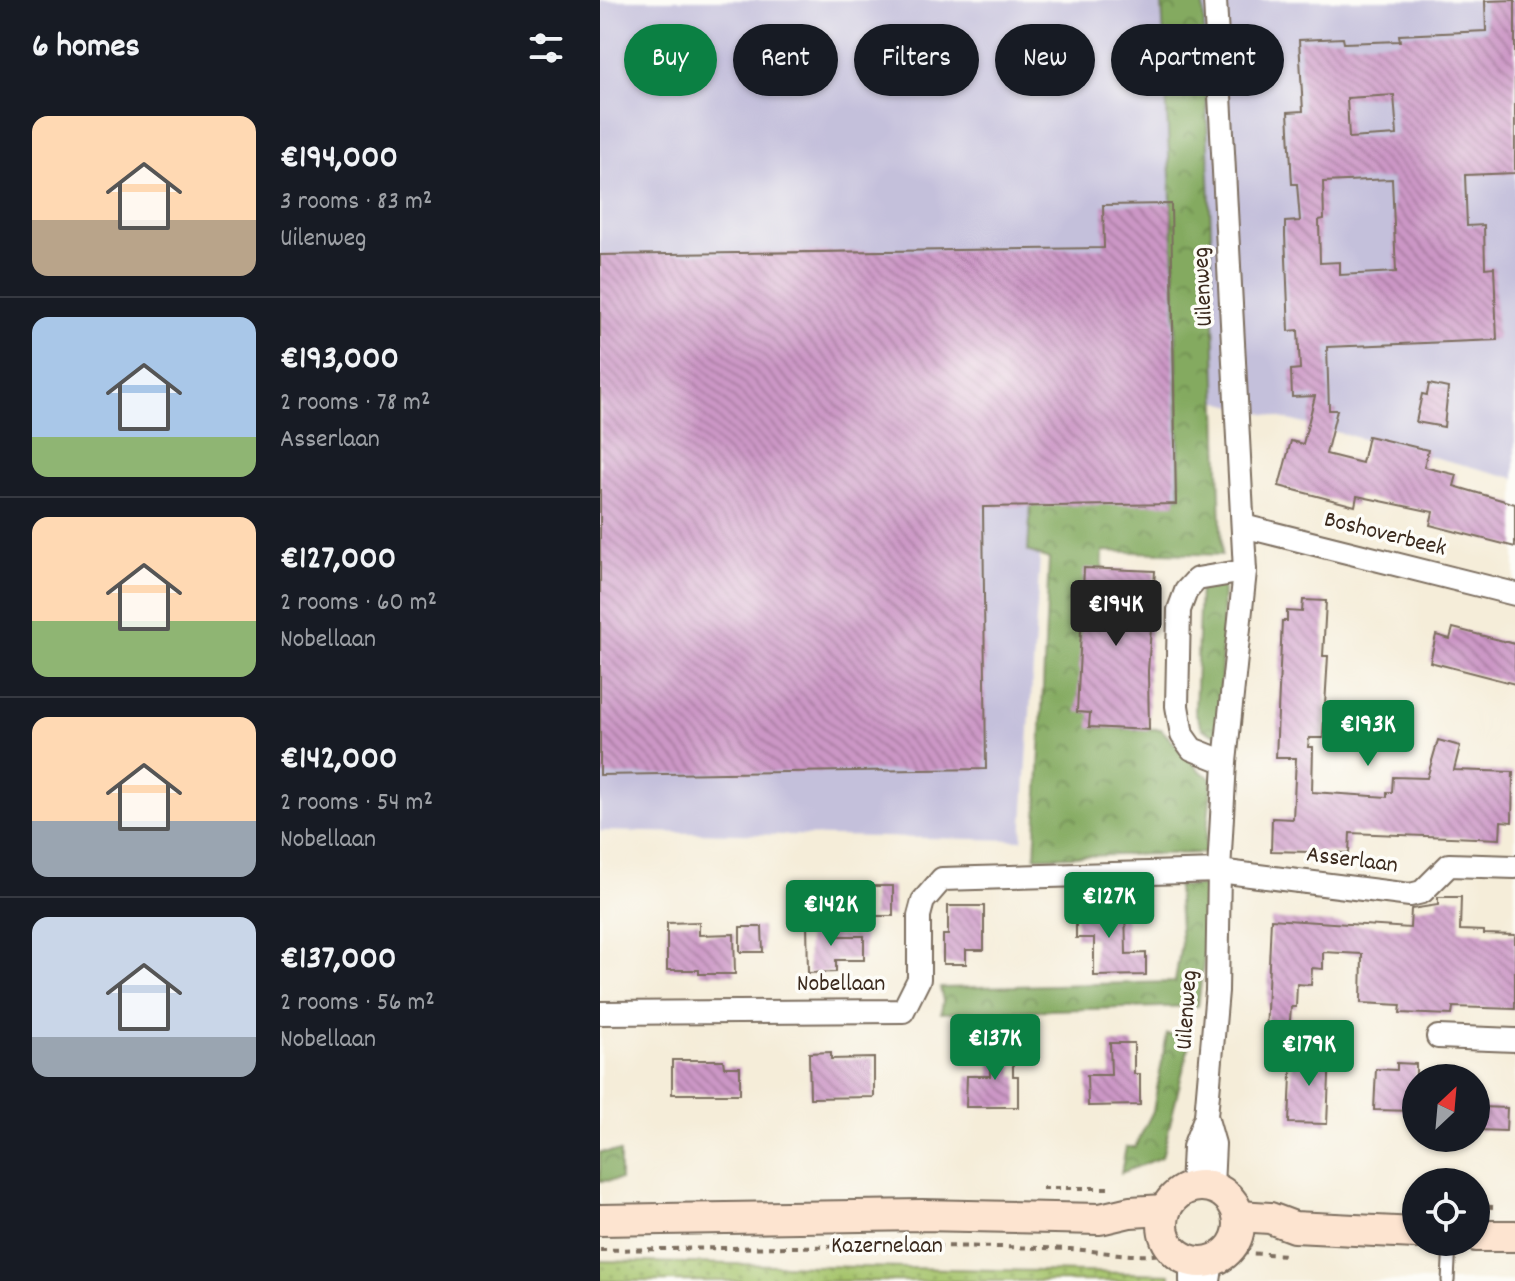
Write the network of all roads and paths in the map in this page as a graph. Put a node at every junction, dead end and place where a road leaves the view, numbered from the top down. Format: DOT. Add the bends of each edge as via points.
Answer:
graph roads {
  1 [pos="1215,0"];
  2 [pos="1243,526"];
  3 [pos="1245,571"];
  4 [pos="1515,594"];
  5 [pos="1225,762"];
  6 [pos="1515,867"];
  7 [pos="1219,871"];
  8 [pos="600,1013"];
  9 [pos="1438,1037"];
  10 [pos="1515,1040"];
  11 [pos="1202,1187"];
  12 [pos="600,1220"];
  13 [pos="1402,1232"];
  14 [pos="1490,1236"];
  15 [pos="1515,1236"];
  16 [pos="1206,1248"];
  17 [pos="600,1250"];
  18 [pos="1449,1256"];
  19 [pos="1448,1281"];
  1 -- 2 [label="street, Uilenweg"];
  2 -- 3 [label="street, Uilenweg"];
  2 -- 4 [label="street, Boshoverbeek"];
  3 -- 5 [label="street, Uilenweg"];
  3 -- 5 [label="street" via="1197,579 1179,610 1177,706 1182,735 1192,749"];
  5 -- 7 [label="street, Uilenweg"];
  6 -- 7 [label="street, Asserlaan" via="1449,865 1422,892 1410,895"];
  7 -- 8 [label="street, Nobellaan" via="942,879 923,901 919,979 903,1011"];
  7 -- 11 [label="street, Uilenweg" via="1217,991 1206,1116 1214,1144"];
  9 -- 10 [label="street"];
  11 -- 16 [label="street" via="1232,1202"];
  11 -- 16 [label="street" via="1174,1197"];
  12 -- 16 [label="street, Kazernelaan" via="922,1215 1100,1219 1130,1212"];
  13 -- 16 [label="street, Kazernelaan" via="1294,1227"];
  14 -- 15 [label="street"];
  16 -- 17 [label="path, Kazernelaan" via="1134,1256 995,1246"];
  18 -- 19 [label="lane"];
}
